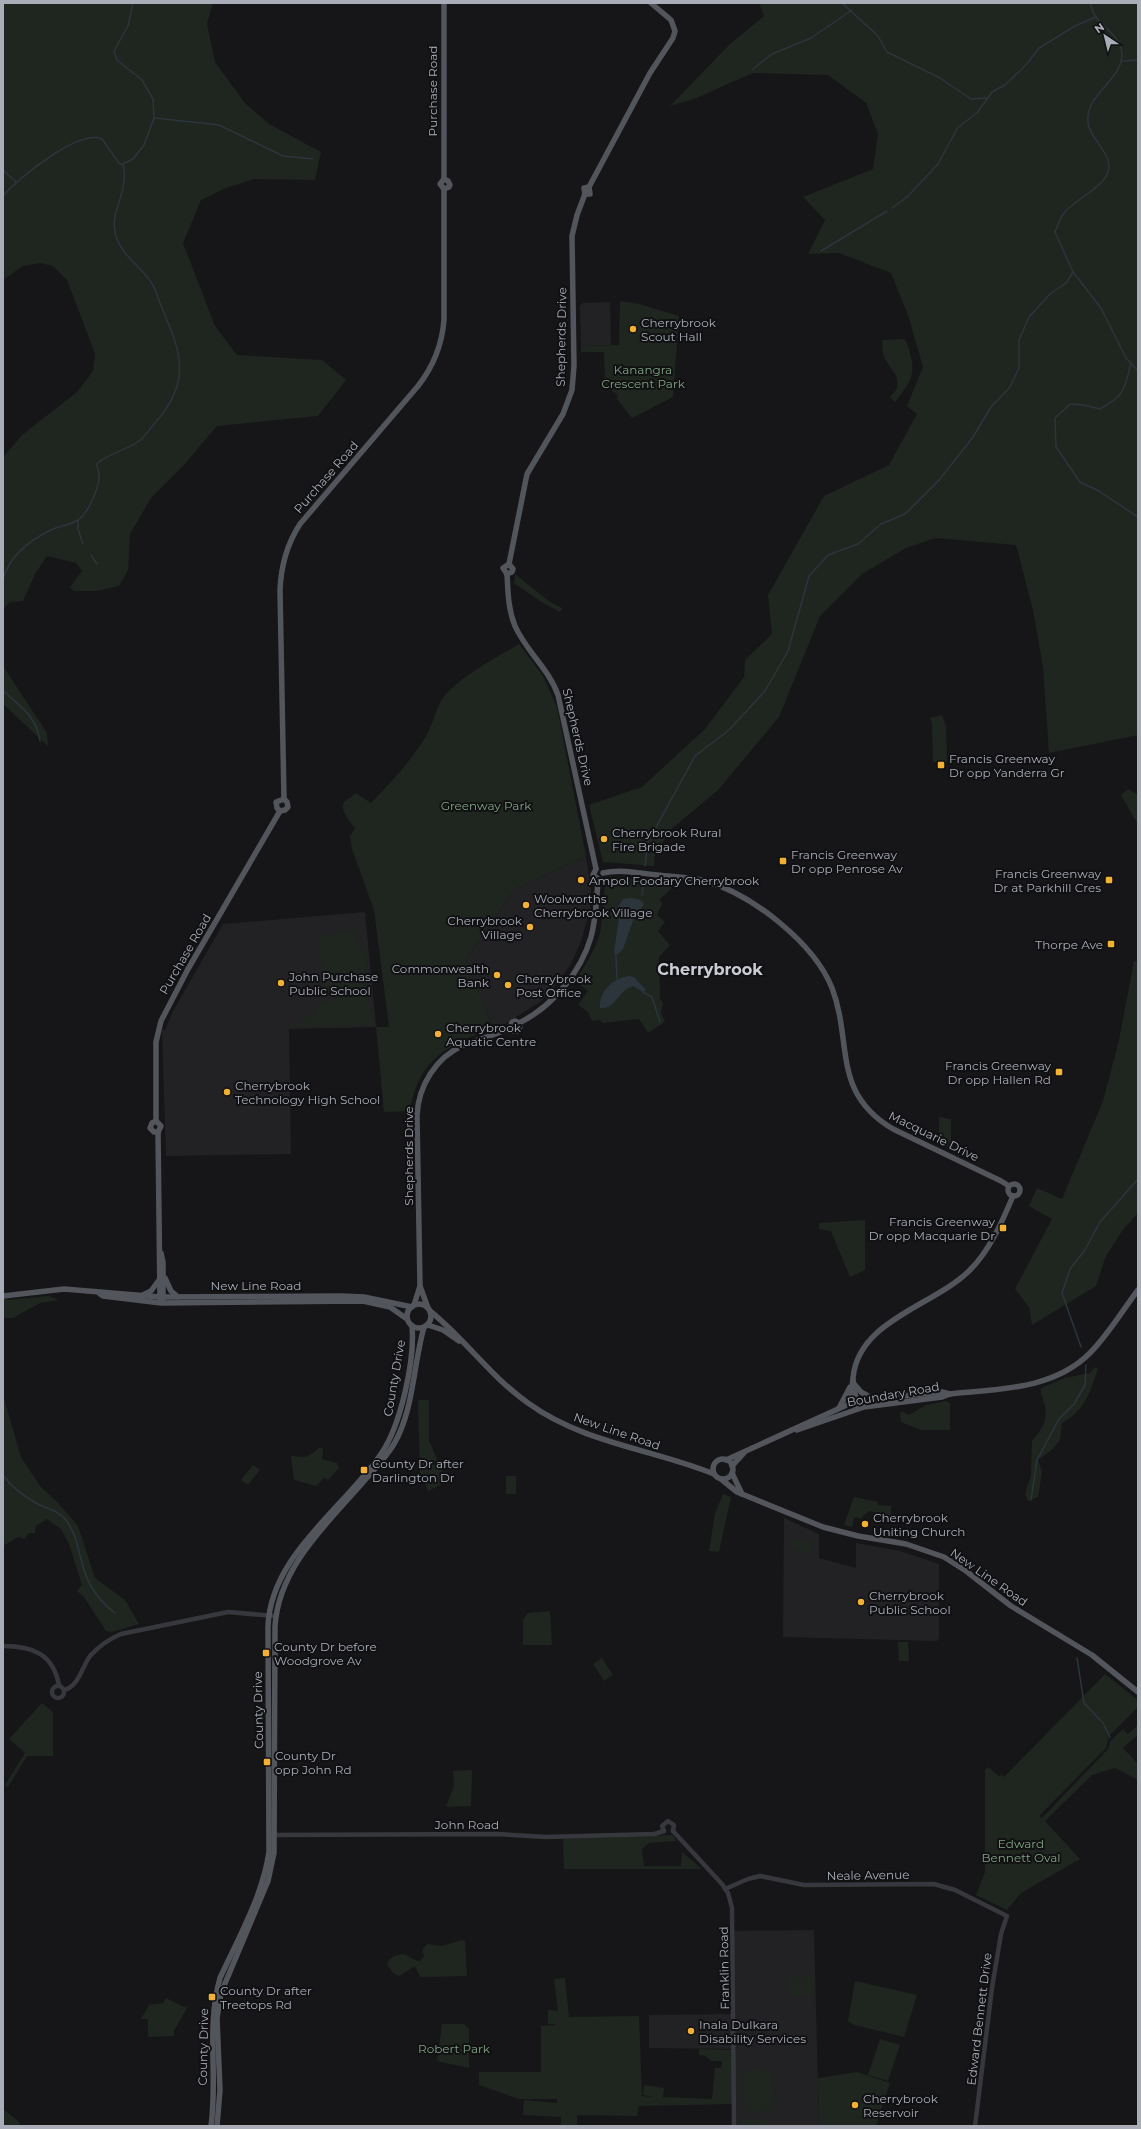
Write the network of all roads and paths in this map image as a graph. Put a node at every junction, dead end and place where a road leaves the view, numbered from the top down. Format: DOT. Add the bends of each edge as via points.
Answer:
graph roads {
  1 [pos="444,3"];
  2 [pos="651,3"];
  3 [pos="596,869"];
  4 [pos="603,873"];
  5 [pos="598,879"];
  6 [pos="1009,1186"];
  7 [pos="1013,1196"];
  8 [pos="162,1276"];
  9 [pos="420,1286"];
  10 [pos="1138,1290"];
  11 [pos="99,1293"];
  12 [pos="3,1296"];
  13 [pos="141,1296"];
  14 [pos="178,1297"];
  15 [pos="162,1299"];
  16 [pos="413,1306"];
  17 [pos="429,1310"];
  18 [pos="407,1319"];
  19 [pos="412,1326"];
  20 [pos="426,1326"];
  21 [pos="462,1342"];
  22 [pos="853,1383"];
  23 [pos="950,1394"];
  24 [pos="873,1399"];
  25 [pos="855,1403"];
  26 [pos="838,1408"];
  27 [pos="857,1409"];
  28 [pos="794,1430"];
  29 [pos="747,1450"];
  30 [pos="726,1460"];
  31 [pos="714,1465"];
  32 [pos="699,1468"];
  33 [pos="732,1470"];
  34 [pos="714,1474"];
  35 [pos="721,1479"];
  36 [pos="742,1494"];
  37 [pos="272,1616"];
  38 [pos="3,1646"];
  39 [pos="59,1685"];
  40 [pos="64,1690"];
  41 [pos="1138,1692"];
  42 [pos="664,1831"];
  43 [pos="673,1832"];
  44 [pos="272,1835"];
  45 [pos="725,1889"];
  46 [pos="1007,1916"];
  47 [pos="211,2126"];
  48 [pos="217,2126"];
  49 [pos="734,2126"];
  50 [pos="975,2126"];
  1 -- 8 [label="main road, Purchase Road" via="444,179 450,184 449,188 444,189 442,334 437,354 425,377 300,524 284,558 280,590 284,799 288,807 280,811 188,969 161,1021 156,1042 156,1121 161,1126 158,1132"];
  2 -- 3 [label="main road, Shepherds Drive" via="671,20 675,31 674,38 650,73 589,187 584,188 572,236 572,390 563,414 527,474 509,564 512,570 507,574 509,604 515,626 551,679 558,695"];
  3 -- 4 [label="main road"];
  3 -- 5 [label="main road" via="593,875"];
  4 -- 5 [label="main road"];
  4 -- 6 [label="main road, Macquarie Drive" via="619,871 698,880 712,883 754,903 802,944 826,975 836,1002 849,1077 867,1109 893,1129"];
  5 -- 9 [label="main road, Shepherds Drive" via="594,925 590,940 579,964 565,984 547,1004 519,1023 512,1022 510,1028 464,1045 444,1058 429,1077 419,1099 417,1122"];
  6 -- 7 [label="main road" via="1008,1192"];
  6 -- 7 [label="main road" via="1014,1184 1020,1188 1018,1195"];
  7 -- 22 [label="main road" via="991,1242 975,1264 951,1285 871,1337 858,1355"];
  8 -- 13 [label="main road" via="151,1291"];
  8 -- 14 [label="main road"];
  8 -- 15 [label="main road"];
  9 -- 16 [label="main road, Shepherds Drive"];
  9 -- 17 [label="main road, Shepherds Drive"];
  10 -- 23 [label="main road, Boundary Road" via="1090,1353 1068,1370 1040,1382 1022,1386"];
  11 -- 12 [label="main road, New Line Road" via="64,1289"];
  11 -- 13 [label="main road, New Line Road" via="105,1291"];
  11 -- 15 [label="main road, New Line Road" via="103,1296"];
  13 -- 15 [label="main road, New Line Road"];
  14 -- 15 [label="main road, New Line Road"];
  14 -- 16 [label="main road, New Line Road" via="342,1296 364,1297"];
  15 -- 18 [label="main road, New Line Road" via="363,1301 390,1307"];
  16 -- 17 [label="main road" via="422,1304"];
  16 -- 18 [label="main road" via="408,1312"];
  17 -- 20 [label="main road" via="431,1318"];
  17 -- 21 [label="main road, New Line Road" via="451,1328"];
  18 -- 19 [label="main road"];
  19 -- 20 [label="main road"];
  19 -- 37 [label="main road, County Drive" via="412,1347 401,1412 391,1438 370,1468 293,1557 276,1585"];
  20 -- 21 [label="main road, New Line Road" via="443,1330"];
  20 -- 37 [label="main road, County Drive" via="406,1416 394,1444 294,1564"];
  21 -- 32 [label="main road, New Line Road" via="527,1403 557,1421 596,1438"];
  22 -- 24 [label="main road"];
  22 -- 25 [label="main road"];
  22 -- 26 [label="main road"];
  23 -- 24 [label="main road, Boundary Road" via="942,1392"];
  23 -- 27 [label="main road, Boundary Road"];
  24 -- 25 [label="main road, Boundary Road"];
  25 -- 26 [label="main road, Boundary Road"];
  25 -- 27 [label="main road"];
  26 -- 28 [label="main road, Boundary Road"];
  27 -- 28 [label="main road, Boundary Road" via="805,1429"];
  28 -- 29 [label="main road, Boundary Road"];
  29 -- 30 [label="main road, Boundary Road"];
  29 -- 33 [label="main road, Boundary Road"];
  30 -- 31 [label="main road" via="719,1460"];
  30 -- 33 [label="main road"];
  31 -- 32 [label="main road, New Line Road"];
  31 -- 34 [label="main road"];
  32 -- 34 [label="main road, New Line Road"];
  33 -- 35 [label="main road" via="728,1478"];
  33 -- 36 [label="main road"];
  34 -- 35 [label="main road"];
  35 -- 36 [label="main road, New Line Road"];
  36 -- 41 [label="main road, New Line Road" via="829,1529 906,1544 944,1557 1011,1606 1092,1655"];
  37 -- 40 [label="street" via="228,1612 121,1634 95,1651 76,1683"];
  37 -- 44 [label="main road, County Drive"];
  38 -- 39 [label="street" via="38,1652 53,1667"];
  39 -- 40 [label="street"];
  39 -- 40 [label="street" via="52,1689 54,1696 61,1697"];
  42 -- 43 [label="street" via="667,1834"];
  42 -- 43 [label="street" via="662,1826 668,1821 674,1825"];
  42 -- 44 [label="street, John Road" via="654,1834 546,1837 469,1834"];
  43 -- 45 [label="street, Franklin Road"];
  44 -- 47 [label="main road, County Drive" via="263,1880 216,1992 212,2038"];
  44 -- 48 [label="main road, County Drive" via="274,1853 268,1881 232,1964 220,2000 217,2018 220,2090"];
  45 -- 46 [label="street, Neale Avenue" via="748,1878 760,1876 804,1885 934,1884 955,1890"];
  45 -- 49 [label="street, Franklin Road" via="733,1920"];
  46 -- 50 [label="street, Edward Bennett Drive" via="1001,1934 988,2009"];
}
